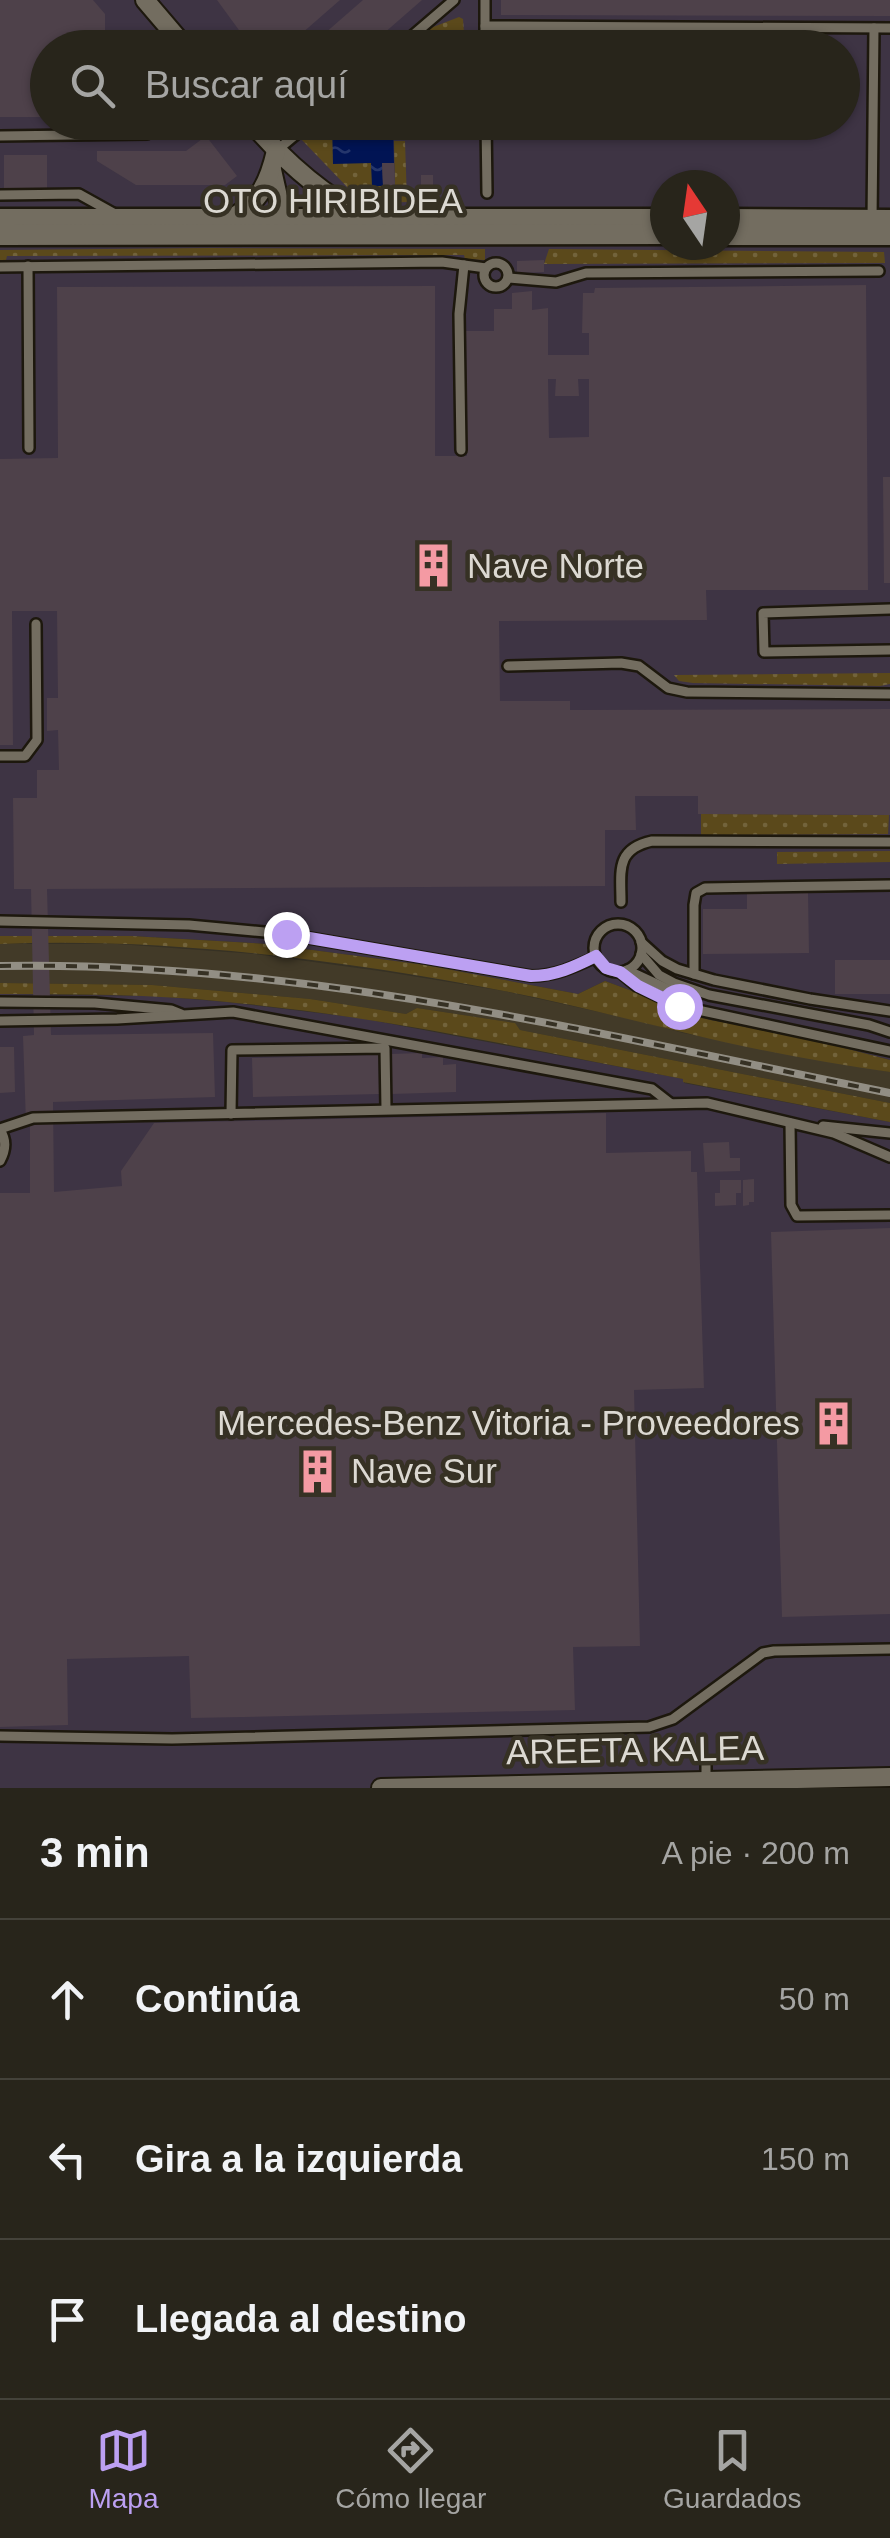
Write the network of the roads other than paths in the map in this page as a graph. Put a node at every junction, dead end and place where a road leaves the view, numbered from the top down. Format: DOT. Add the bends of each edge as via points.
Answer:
graph roads {
  1 [pos="146,0"];
  2 [pos="454,0"];
  3 [pos="485,0"];
  4 [pos="485,26"];
  5 [pos="169,27"];
  6 [pos="874,28"];
  7 [pos="890,28"];
  8 [pos="167,30"];
  9 [pos="171,30"];
  10 [pos="419,30"];
  11 [pos="485,30"];
  12 [pos="0,136"];
  13 [pos="30,136"];
  14 [pos="262,140"];
  15 [pos="293,140"];
  16 [pos="486,140"];
  17 [pos="274,160"];
  18 [pos="315,187"];
  19 [pos="487,194"];
  20 [pos="0,195"];
  21 [pos="277,196"];
  22 [pos="0,218"];
  23 [pos="122,218"];
  24 [pos="232,218"];
  25 [pos="368,218"];
  26 [pos="650,219"];
  27 [pos="740,220"];
  28 [pos="881,220"];
  29 [pos="289,226"];
  30 [pos="0,234"];
  31 [pos="740,234"];
  32 [pos="650,235"];
  33 [pos="890,235"];
  34 [pos="499,243"];
  35 [pos="498,262"];
  36 [pos="28,266"];
  37 [pos="464,266"];
  38 [pos="0,267"];
  39 [pos="486,268"];
  40 [pos="879,272"];
  41 [pos="508,278"];
  42 [pos="29,448"];
  43 [pos="461,450"];
  44 [pos="890,609"];
  45 [pos="36,624"];
  46 [pos="890,650"];
  47 [pos="508,666"];
  48 [pos="890,694"];
  49 [pos="0,756"];
  50 [pos="890,842"];
  51 [pos="890,885"];
  52 [pos="621,902"];
  53 [pos="0,921"];
  54 [pos="641,942"];
  55 [pos="642,954"];
  56 [pos="596,956"];
  57 [pos="623,971"];
  58 [pos="694,974"];
  59 [pos="708,995"];
  60 [pos="0,1002"];
  61 [pos="890,1011"];
  62 [pos="182,1015"];
  63 [pos="0,1021"];
  64 [pos="890,1032"];
  65 [pos="890,1051"];
  66 [pos="671,1103"];
  67 [pos="386,1109"];
  68 [pos="231,1114"];
  69 [pos="790,1123"];
  70 [pos="0,1129"];
  71 [pos="890,1133"];
  72 [pos="890,1156"];
  73 [pos="0,1161"];
  74 [pos="890,1215"];
  75 [pos="890,1649"];
  76 [pos="0,1736"];
  77 [pos="890,1777"];
  78 [pos="381,1788"];
  1 -- 5 [label="street"];
  2 -- 10 [label="lane"];
  3 -- 4 [label="lane"];
  4 -- 6 [label="lane"];
  4 -- 11 [label="lane"];
  5 -- 8 [label="lane"];
  5 -- 9 [label="street"];
  6 -- 7 [label="lane"];
  6 -- 28 [label="lane"];
  12 -- 13 [label="lane"];
  14 -- 17 [label="street"];
  15 -- 17 [label="lane"];
  16 -- 19 [label="lane"];
  17 -- 18 [label="street"];
  17 -- 21 [label="street"];
  17 -- 24 [label="street" via="266,187"];
  18 -- 21 [label="street"];
  18 -- 25 [label="street"];
  20 -- 23 [label="lane" via="78,194"];
  21 -- 29 [label="street"];
  22 -- 23 [label="street, OTO HIRIBIDEA"];
  23 -- 24 [label="street, OTO HIRIBIDEA"];
  24 -- 29 [label="street, OTO HIRIBIDEA"];
  25 -- 26 [label="street, OTO HIRIBIDEA"];
  25 -- 29 [label="street, OTO HIRIBIDEA"];
  27 -- 28 [label="street"];
  29 -- 30 [label="street, OTO HIRIBIDEA"];
  29 -- 34 [label="street, OTO HIRIBIDEA"];
  31 -- 33 [label="street"];
  32 -- 34 [label="street, OTO HIRIBIDEA"];
  34 -- 35 [label="lane"];
  35 -- 39 [label="lane"];
  35 -- 41 [label="lane"];
  36 -- 37 [label="lane"];
  36 -- 38 [label="lane"];
  36 -- 42 [label="lane"];
  37 -- 39 [label="lane"];
  37 -- 43 [label="lane"];
  39 -- 41 [label="lane" via="491,286"];
  40 -- 41 [label="lane"];
  44 -- 46 [label="lane" via="763,613 764,652"];
  45 -- 49 [label="lane" via="37,740 25,756"];
  47 -- 48 [label="lane" via="621,663 687,692"];
  50 -- 52 [label="lane" via="642,843 620,865"];
  51 -- 58 [label="lane" via="705,888 694,905"];
  53 -- 56 [label="lane" via="286,934 531,976 549,976"];
  54 -- 55 [label="lane"];
  54 -- 56 [label="lane" via="628,926 612,924 595,941"];
  54 -- 58 [label="lane" via="662,961"];
  55 -- 57 [label="lane"];
  55 -- 59 [label="lane" via="674,984"];
  56 -- 57 [label="lane" via="606,968"];
  57 -- 59 [label="lane" via="670,990"];
  57 -- 65 [label="lane" via="679,1006"];
  58 -- 61 [label="lane"];
  59 -- 64 [label="lane"];
  60 -- 62 [label="lane" via="95,1003"];
  62 -- 63 [label="lane"];
  62 -- 66 [label="lane" via="233,1012 652,1089"];
  66 -- 67 [label="lane"];
  66 -- 69 [label="lane" via="707,1102"];
  67 -- 68 [label="lane"];
  67 -- 68 [label="lane" via="385,1048 232,1050"];
  68 -- 70 [label="lane" via="33,1118"];
  69 -- 71 [label="lane"];
  69 -- 72 [label="lane"];
  69 -- 74 [label="lane" via="792,1205 798,1216"];
  70 -- 73 [label="lane"];
  75 -- 76 [label="lane" via="763,1653 649,1727 192,1739"];
  77 -- 78 [label="street, AREETA KALEA" via="706,1773"];
}
